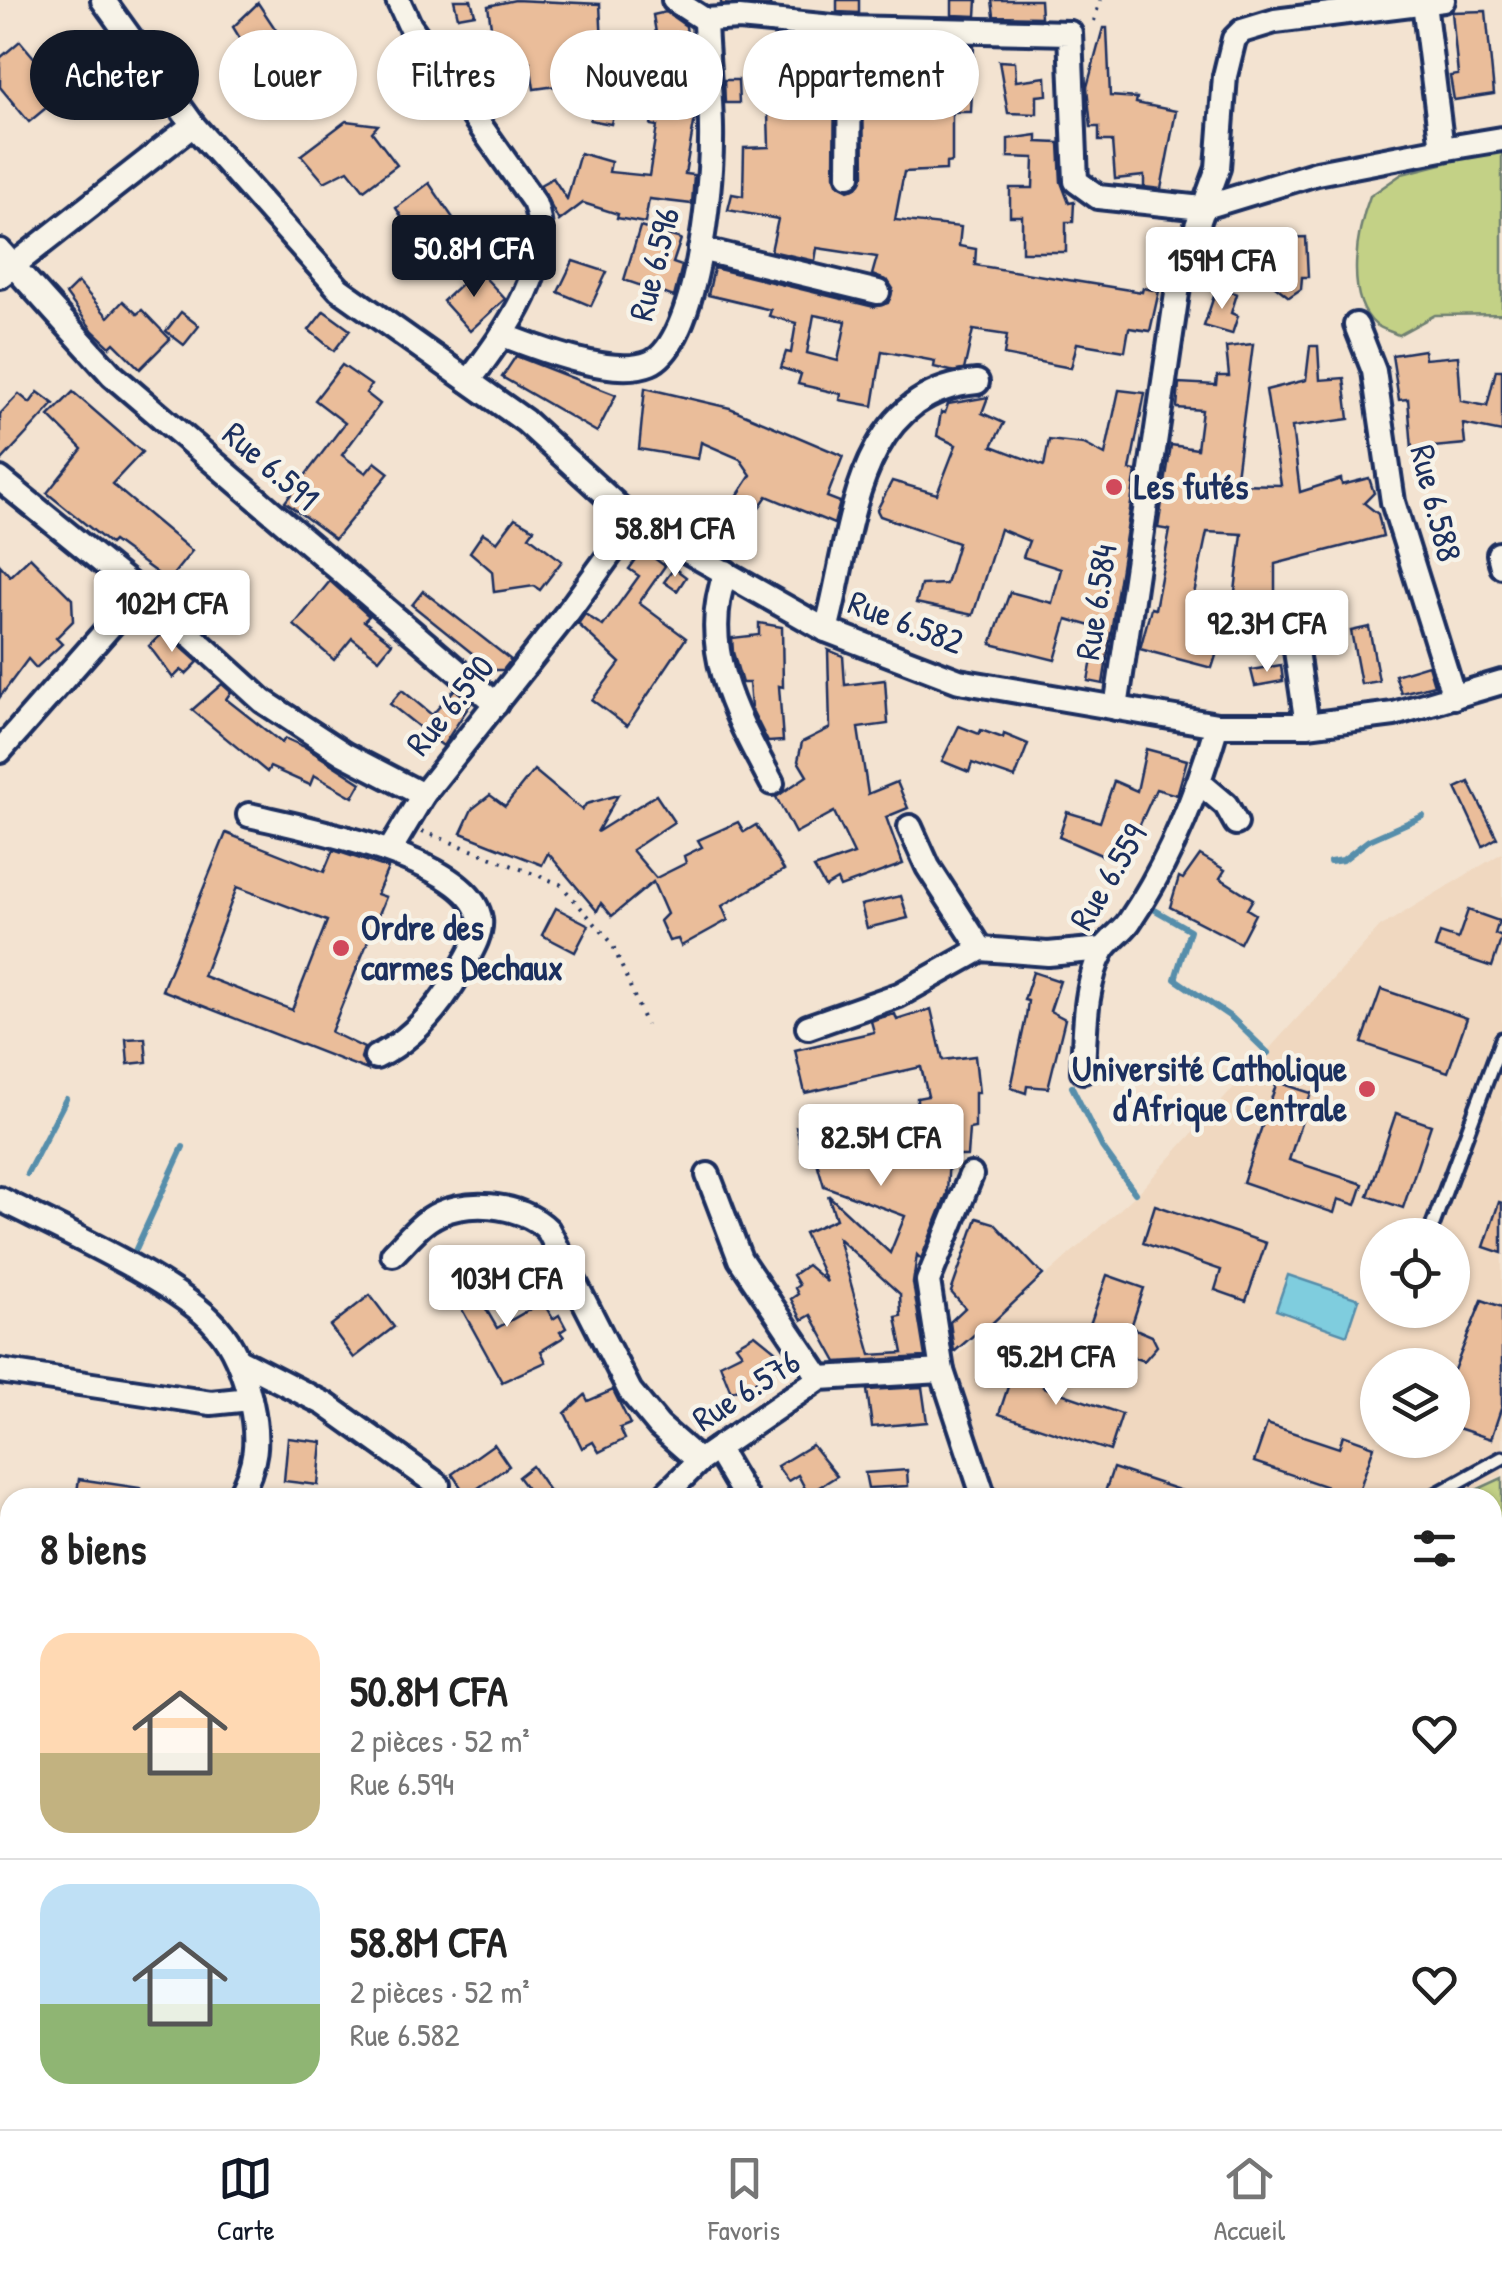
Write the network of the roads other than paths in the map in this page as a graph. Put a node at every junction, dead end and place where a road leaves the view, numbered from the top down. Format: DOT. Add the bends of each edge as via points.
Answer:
graph roads {
  1 [pos="102,0"];
  2 [pos="398,0"];
  3 [pos="674,0"];
  4 [pos="1434,1"];
  5 [pos="1391,2"];
  6 [pos="705,20"];
  7 [pos="843,28"];
  8 [pos="193,125"];
  9 [pos="1502,139"];
  10 [pos="1442,149"];
  11 [pos="848,176"];
  12 [pos="1202,208"];
  13 [pos="700,249"];
  14 [pos="4,264"];
  15 [pos="878,292"];
  16 [pos="1356,325"];
  17 [pos="503,335"];
  18 [pos="469,381"];
  19 [pos="977,382"];
  20 [pos="0,479"];
  21 [pos="634,520"];
  22 [pos="726,572"];
  23 [pos="141,597"];
  24 [pos="1290,610"];
  25 [pos="826,630"];
  26 [pos="1502,682"];
  27 [pos="1454,697"];
  28 [pos="496,704"];
  29 [pos="1116,708"];
  30 [pos="1307,725"];
  31 [pos="1217,726"];
  32 [pos="0,751"];
  33 [pos="1200,782"];
  34 [pos="772,783"];
  35 [pos="422,795"];
  36 [pos="249,815"];
  37 [pos="1236,823"];
  38 [pos="910,828"];
  39 [pos="390,850"];
  40 [pos="1103,949"];
  41 [pos="981,950"];
  42 [pos="808,1027"];
  43 [pos="1502,1040"];
  44 [pos="376,1057"];
  45 [pos="1498,1061"];
  46 [pos="1083,1072"];
  47 [pos="708,1175"];
  48 [pos="971,1175"];
  49 [pos="0,1200"];
  50 [pos="1436,1218"];
  51 [pos="393,1254"];
  52 [pos="239,1360"];
  53 [pos="0,1371"];
  54 [pos="942,1371"];
  55 [pos="820,1378"];
  56 [pos="250,1399"];
  57 [pos="708,1455"];
  58 [pos="1502,1458"];
  59 [pos="438,1486"];
  60 [pos="243,1488"];
  61 [pos="673,1488"];
  62 [pos="737,1488"];
  63 [pos="981,1488"];
  64 [pos="1448,1488"];
  1 -- 8 [label="street, Rue 6.582"];
  2 -- 17 [label="street" via="542,220 532,272"];
  3 -- 6 [label="street"];
  4 -- 5 [label="street"];
  4 -- 10 [label="street"];
  5 -- 12 [label="street, Rue 6.584" via="1242,30 1225,76 1218,168"];
  6 -- 7 [label="street"];
  6 -- 13 [label="street, Rue 6.596" via="711,146"];
  7 -- 11 [label="street" via="850,57"];
  7 -- 12 [label="street" via="1070,33 1081,188 1098,197"];
  8 -- 14 [label="street"];
  8 -- 18 [label="street, Rue 6.582" via="339,289"];
  9 -- 10 [label="street"];
  10 -- 12 [label="street" via="1316,173"];
  12 -- 29 [label="street, Rue 6.584" via="1180,273"];
  13 -- 15 [label="street"];
  13 -- 17 [label="street, Rue 6.596" via="685,314 653,362 627,368 587,362"];
  14 -- 28 [label="street, Rue 6.591" via="112,375"];
  16 -- 27 [label="street, Rue 6.588" via="1374,371 1393,502"];
  17 -- 18 [label="street"];
  18 -- 21 [label="street, Rue 6.582"];
  19 -- 25 [label="street" via="923,397 870,458"];
  20 -- 23 [label="street, Rue 6.590"];
  21 -- 22 [label="street, Rue 6.582"];
  21 -- 28 [label="street, Rue 6.590"];
  22 -- 25 [label="street, Rue 6.582"];
  22 -- 34 [label="street" via="714,622 718,660 739,722"];
  23 -- 32 [label="street"];
  23 -- 35 [label="street, Rue 6.590" via="288,719"];
  24 -- 30 [label="street"];
  25 -- 29 [label="street, Rue 6.582" via="960,681"];
  26 -- 27 [label="street, Rue 6.582"];
  27 -- 30 [label="street, Rue 6.582" via="1394,714"];
  28 -- 35 [label="street, Rue 6.590"];
  29 -- 31 [label="street, Rue 6.582"];
  30 -- 31 [label="street, Rue 6.582"];
  31 -- 33 [label="street, Rue 6.559"];
  33 -- 37 [label="street"];
  33 -- 40 [label="street, Rue 6.559" via="1128,924"];
  35 -- 39 [label="street"];
  36 -- 39 [label="street"];
  38 -- 41 [label="street"];
  39 -- 44 [label="street" via="462,890 480,916 480,929 432,1014"];
  40 -- 41 [label="street"];
  40 -- 46 [label="street, Rue 6.559"];
  41 -- 42 [label="street" via="900,996"];
  43 -- 45 [label="lane"];
  45 -- 50 [label="lane"];
  47 -- 55 [label="street" via="740,1259"];
  48 -- 54 [label="street" via="928,1281"];
  49 -- 52 [label="street" via="182,1299 216,1325"];
  51 -- 57 [label="street" via="430,1218 496,1208 533,1215 548,1230 630,1391 659,1426"];
  52 -- 56 [label="street"];
  52 -- 59 [label="street" via="325,1404"];
  53 -- 56 [label="street" via="211,1403"];
  54 -- 55 [label="street, Rue 6.576"];
  54 -- 63 [label="street"];
  55 -- 57 [label="street, Rue 6.576"];
  56 -- 60 [label="street" via="258,1437 256,1462"];
  57 -- 61 [label="street, Rue 6.576"];
  57 -- 62 [label="street"];
  58 -- 64 [label="lane"];
}
